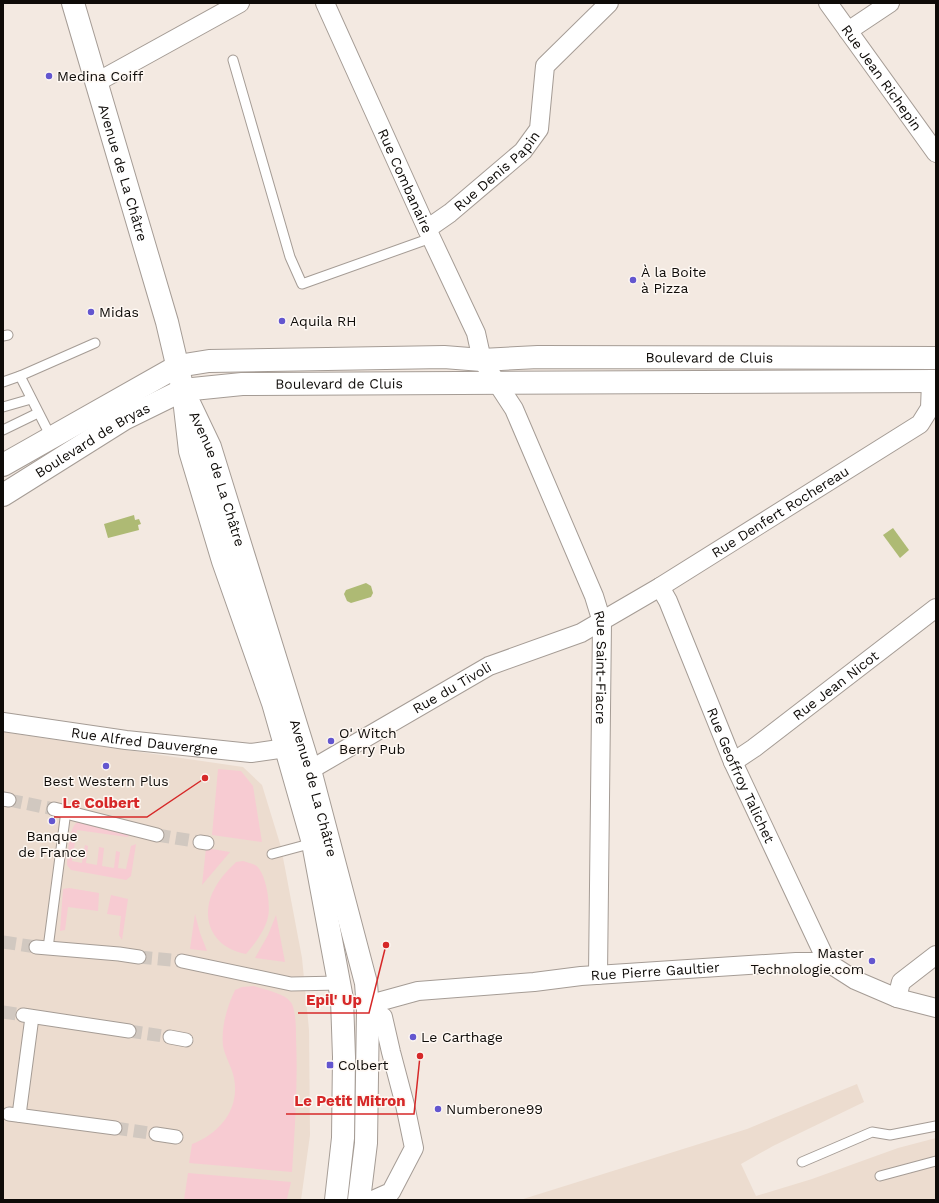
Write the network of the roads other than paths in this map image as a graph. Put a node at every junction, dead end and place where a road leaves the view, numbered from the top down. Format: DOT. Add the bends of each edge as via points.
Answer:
graph roads {
  1 [pos="73,3"];
  2 [pos="240,3"];
  3 [pos="325,3"];
  4 [pos="609,3"];
  5 [pos="828,3"];
  6 [pos="890,3"];
  7 [pos="848,31"];
  8 [pos="233,60"];
  9 [pos="97,82"];
  10 [pos="936,153"];
  11 [pos="429,234"];
  12 [pos="95,343"];
  13 [pos="936,358"];
  14 [pos="482,360"];
  15 [pos="178,366"];
  16 [pos="20,376"];
  17 [pos="3,382"];
  18 [pos="933,382"];
  19 [pos="496,383"];
  20 [pos="183,390"];
  21 [pos="31,399"];
  22 [pos="3,407"];
  23 [pos="38,413"];
  24 [pos="3,430"];
  25 [pos="51,437"];
  26 [pos="3,465"];
  27 [pos="3,495"];
  28 [pos="660,587"];
  29 [pos="936,608"];
  30 [pos="602,622"];
  31 [pos="3,722"];
  32 [pos="286,748"];
  33 [pos="733,762"];
  34 [pos="310,770"];
  35 [pos="60,810"];
  36 [pos="157,835"];
  37 [pos="313,843"];
  38 [pos="272,854"];
  39 [pos="340,885"];
  40 [pos="42,948"];
  41 [pos="936,955"];
  42 [pos="139,957"];
  43 [pos="182,961"];
  44 [pos="827,962"];
  45 [pos="598,975"];
  46 [pos="340,984"];
  47 [pos="897,998"];
  48 [pos="936,1008"];
  49 [pos="368,1010"];
  50 [pos="129,1031"];
  51 [pos="170,1037"];
  52 [pos="186,1040"];
  53 [pos="936,1126"];
  54 [pos="116,1128"];
  55 [pos="156,1134"];
  56 [pos="176,1137"];
  57 [pos="936,1161"];
  58 [pos="802,1162"];
  59 [pos="880,1176"];
  60 [pos="336,1200"];
  61 [pos="359,1200"];
  62 [pos="373,1200"];
  1 -- 9 [label="main road, Avenue de La Châtre"];
  2 -- 9 [label="street"];
  3 -- 11 [label="street, Rue Combanaire"];
  4 -- 11 [label="street, Rue Denis Papin" via="545,66 539,129 523,151"];
  5 -- 7 [label="street, Rue Jean Richepin"];
  6 -- 7 [label="street"];
  7 -- 10 [label="street, Rue Jean Richepin"];
  8 -- 11 [label="lane" via="290,257 302,284"];
  9 -- 15 [label="main road, Avenue de La Châtre"];
  11 -- 14 [label="street, Rue Combanaire" via="476,333"];
  12 -- 16 [label="lane"];
  13 -- 14 [label="main road, Boulevard de Cluis" via="538,357"];
  14 -- 15 [label="main road, Boulevard de Cluis" via="444,357 239,360"];
  14 -- 19 [label="street"];
  15 -- 20 [label="main road, Avenue de La Châtre"];
  15 -- 25 [label="main road, Boulevard de Bryas"];
  16 -- 17 [label="lane"];
  16 -- 21 [label="lane"];
  18 -- 19 [label="main road, Boulevard de Cluis"];
  18 -- 28 [label="street, Rue Denfert Rochereau" via="930,408 920,424"];
  19 -- 20 [label="main road, Boulevard de Cluis" via="242,384"];
  19 -- 30 [label="street, Rue Saint-Fiacre" via="514,409 594,596"];
  20 -- 27 [label="main road, Boulevard de Bryas" via="124,419"];
  20 -- 32 [label="main road, Avenue de La Châtre" via="190,451 223,561 273,702"];
  20 -- 34 [label="main road, Avenue de La Châtre" via="210,447"];
  21 -- 22 [label="lane"];
  21 -- 23 [label="lane"];
  23 -- 24 [label="lane"];
  23 -- 25 [label="lane"];
  25 -- 26 [label="main road, Boulevard de Bryas"];
  28 -- 30 [label="street, Rue Denfert Rochereau"];
  28 -- 33 [label="street, Rue Geoffroy Talichet"];
  29 -- 33 [label="street, Rue Jean Nicot"];
  30 -- 34 [label="street, Rue du Tivoli" via="581,633 489,666"];
  30 -- 45 [label="street, Rue Saint-Fiacre"];
  31 -- 32 [label="street, Rue Alfred Dauvergne" via="126,740 251,753"];
  32 -- 37 [label="main road, Avenue de La Châtre"];
  32 -- 39 [label="main road" via="300,767 323,854"];
  33 -- 44 [label="street, Rue Geoffroy Talichet"];
  34 -- 39 [label="main road, Avenue de La Châtre"];
  35 -- 36 [label="street"];
  35 -- 40 [label="lane"];
  37 -- 38 [label="lane"];
  37 -- 46 [label="main road, Avenue de La Châtre"];
  39 -- 49 [label="main road, Avenue de La Châtre" via="366,983"];
  40 -- 42 [label="street"];
  41 -- 47 [label="street" via="901,982"];
  43 -- 46 [label="street" via="292,984"];
  44 -- 45 [label="street, Rue Pierre Gaultier"];
  44 -- 47 [label="street" via="855,980"];
  45 -- 49 [label="street, Rue Pierre Gaultier" via="418,991 378,1002"];
  46 -- 60 [label="main road, Avenue de La Châtre" via="344,1065 343,1138"];
  47 -- 48 [label="street"];
  49 -- 61 [label="main road, Avenue de La Châtre" via="366,1143"];
  49 -- 62 [label="street" via="383,1017 385,1023 414,1148 391,1192"];
  50 -- 54 [label="street" via="28,1016 14,1114"];
  51 -- 52 [label="street"];
  53 -- 58 [label="lane" via="890,1135 872,1132"];
  55 -- 56 [label="street"];
  57 -- 59 [label="lane"];
}
